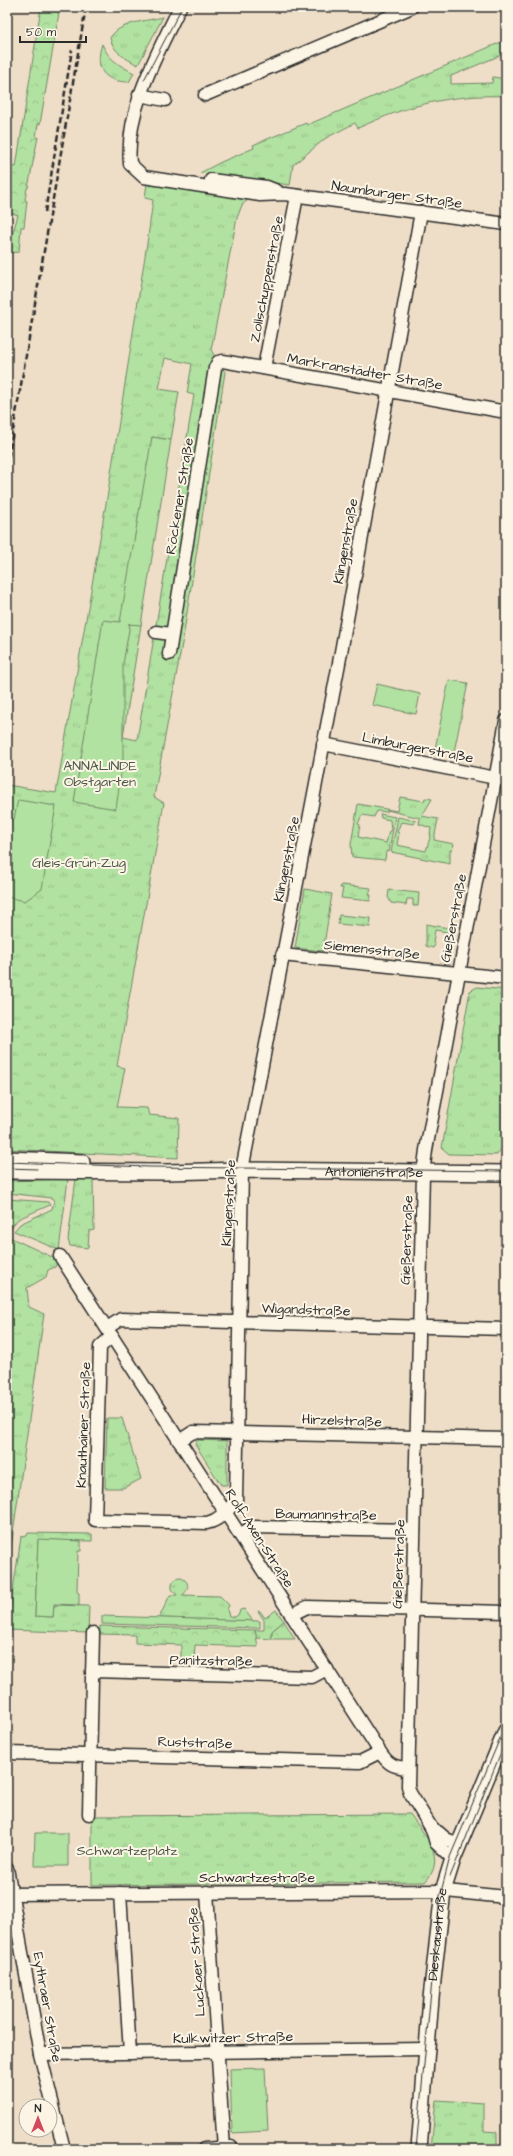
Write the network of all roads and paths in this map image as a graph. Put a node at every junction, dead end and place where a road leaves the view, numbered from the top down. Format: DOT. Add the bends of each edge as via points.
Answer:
graph roads {
  1 [pos="180,7"];
  2 [pos="412,7"];
  3 [pos="139,95"];
  4 [pos="205,95"];
  5 [pos="165,100"];
  6 [pos="297,196"];
  7 [pos="421,212"];
  8 [pos="506,224"];
  9 [pos="218,362"];
  10 [pos="264,368"];
  11 [pos="388,389"];
  12 [pos="506,412"];
  13 [pos="156,632"];
  14 [pos="171,634"];
  15 [pos="169,654"];
  16 [pos="506,721"];
  17 [pos="323,744"];
  18 [pos="501,780"];
  19 [pos="282,955"];
  20 [pos="458,972"];
  21 [pos="506,978"];
  22 [pos="7,1159"];
  23 [pos="65,1166"];
  24 [pos="242,1170"];
  25 [pos="7,1171"];
  26 [pos="423,1172"];
  27 [pos="506,1173"];
  28 [pos="60,1256"];
  29 [pos="238,1322"];
  30 [pos="418,1327"];
  31 [pos="506,1329"];
  32 [pos="110,1332"];
  33 [pos="237,1432"];
  34 [pos="416,1437"];
  35 [pos="506,1439"];
  36 [pos="179,1442"];
  37 [pos="225,1513"];
  38 [pos="414,1530"];
  39 [pos="240,1535"];
  40 [pos="411,1610"];
  41 [pos="506,1612"];
  42 [pos="291,1615"];
  43 [pos="93,1634"];
  44 [pos="327,1669"];
  45 [pos="92,1671"];
  46 [pos="506,1731"];
  47 [pos="380,1752"];
  48 [pos="7,1753"];
  49 [pos="90,1754"];
  50 [pos="407,1768"];
  51 [pos="89,1814"];
  52 [pos="432,1829"];
  53 [pos="459,1844"];
  54 [pos="453,1859"];
  55 [pos="7,1868"];
  56 [pos="443,1890"];
  57 [pos="207,1892"];
  58 [pos="120,1893"];
  59 [pos="10,1894"];
  60 [pos="506,1896"];
  61 [pos="426,2049"];
  62 [pos="217,2052"];
  63 [pos="130,2053"];
  64 [pos="40,2054"];
  65 [pos="226,2148"];
  66 [pos="64,2149"];
  67 [pos="204,2149"];
  68 [pos="419,2149"];
  1 -- 3 [label="street"];
  2 -- 4 [label="street"];
  3 -- 5 [label="street"];
  3 -- 6 [label="street, Naumburger Straße" via="129,152 133,167 261,186"];
  6 -- 7 [label="street, Naumburger Straße"];
  6 -- 10 [label="street, Zollschuppenstraße"];
  7 -- 8 [label="street, Naumburger Straße"];
  7 -- 11 [label="street, Klingenstraße"];
  9 -- 10 [label="street, Markranstädter Straße"];
  9 -- 14 [label="street, Röckener Straße" via="214,370"];
  10 -- 11 [label="street, Markranstädter Straße"];
  11 -- 12 [label="street, Markranstädter Straße"];
  11 -- 17 [label="street, Klingenstraße"];
  13 -- 14 [label="street"];
  14 -- 15 [label="street, Röckener Straße"];
  16 -- 18 [label="street, Gießerstraße"];
  17 -- 18 [label="street, Limburgerstraße"];
  17 -- 19 [label="street, Klingenstraße"];
  18 -- 20 [label="street, Gießerstraße"];
  19 -- 20 [label="street, Siemensstraße"];
  19 -- 24 [label="street, Klingenstraße"];
  20 -- 21 [label="street, Siemensstraße"];
  20 -- 26 [label="street, Gießerstraße"];
  22 -- 23 [label="main road, Antonienstraße"];
  23 -- 24 [label="main road, Antonienstraße"];
  23 -- 25 [label="main road, Antonienstraße"];
  24 -- 26 [label="main road, Antonienstraße"];
  24 -- 29 [label="street, Klingenstraße"];
  26 -- 27 [label="main road, Antonienstraße"];
  26 -- 30 [label="street, Gießerstraße"];
  28 -- 32 [label="street, Rolf-Axen-Straße"];
  29 -- 30 [label="street, Wigandstraße"];
  29 -- 32 [label="street, Wigandstraße" via="121,1319"];
  29 -- 33 [label="street, Klingenstraße"];
  30 -- 31 [label="street, Wigandstraße"];
  30 -- 34 [label="street, Gießerstraße"];
  32 -- 36 [label="street, Rolf-Axen-Straße"];
  32 -- 37 [label="street, Knauthainer Straße" via="100,1347 96,1520 207,1523 213,1522"];
  33 -- 34 [label="street, Hirzelstraße"];
  33 -- 36 [label="street, Hirzelstraße" via="193,1432"];
  33 -- 37 [label="street, Klingenstraße" via="236,1500"];
  34 -- 35 [label="street, Hirzelstraße"];
  34 -- 38 [label="street, Gießerstraße"];
  36 -- 37 [label="street, Rolf-Axen-Straße"];
  37 -- 39 [label="street, Rolf-Axen-Straße"];
  38 -- 39 [label="street, Baumannstraße" via="252,1527"];
  38 -- 40 [label="street, Gießerstraße"];
  39 -- 42 [label="street, Rolf-Axen-Straße"];
  40 -- 41 [label="street"];
  40 -- 42 [label="street" via="307,1607"];
  40 -- 50 [label="street, Gießerstraße"];
  42 -- 44 [label="street, Rolf-Axen-Straße"];
  43 -- 45 [label="street"];
  44 -- 45 [label="street, Panitzstraße" via="312,1677"];
  44 -- 47 [label="street, Rolf-Axen-Straße"];
  45 -- 49 [label="street"];
  46 -- 53 [label="main road, Dieskaustraße"];
  47 -- 49 [label="street, Ruststraße" via="360,1762"];
  47 -- 50 [label="street, Rolf-Axen-Straße" via="387,1763"];
  48 -- 49 [label="street, Ruststraße"];
  49 -- 51 [label="street"];
  50 -- 52 [label="street" via="410,1794"];
  52 -- 53 [label="street"];
  52 -- 54 [label="street" via="436,1843"];
  53 -- 54 [label="main road, Dieskaustraße"];
  54 -- 56 [label="main road, Dieskaustraße"];
  55 -- 59 [label="street, Eythraer Straße"];
  56 -- 57 [label="street, Schwartzestraße"];
  56 -- 60 [label="street, Schwartzestraße"];
  56 -- 61 [label="main road, Dieskaustraße"];
  57 -- 58 [label="street, Schwartzestraße"];
  57 -- 62 [label="street, Luckaer Straße"];
  58 -- 59 [label="street, Schwartzestraße"];
  58 -- 63 [label="street"];
  59 -- 64 [label="street, Eythraer Straße"];
  61 -- 62 [label="street, Kulkwitzer Straße"];
  61 -- 68 [label="main road, Dieskaustraße"];
  62 -- 63 [label="street, Kulkwitzer Straße"];
  62 -- 65 [label="street, Luckaer Straße"];
  63 -- 64 [label="street, Kulkwitzer Straße"];
  64 -- 66 [label="street, Eythraer Straße"];
  65 -- 67 [label="street"];
}
